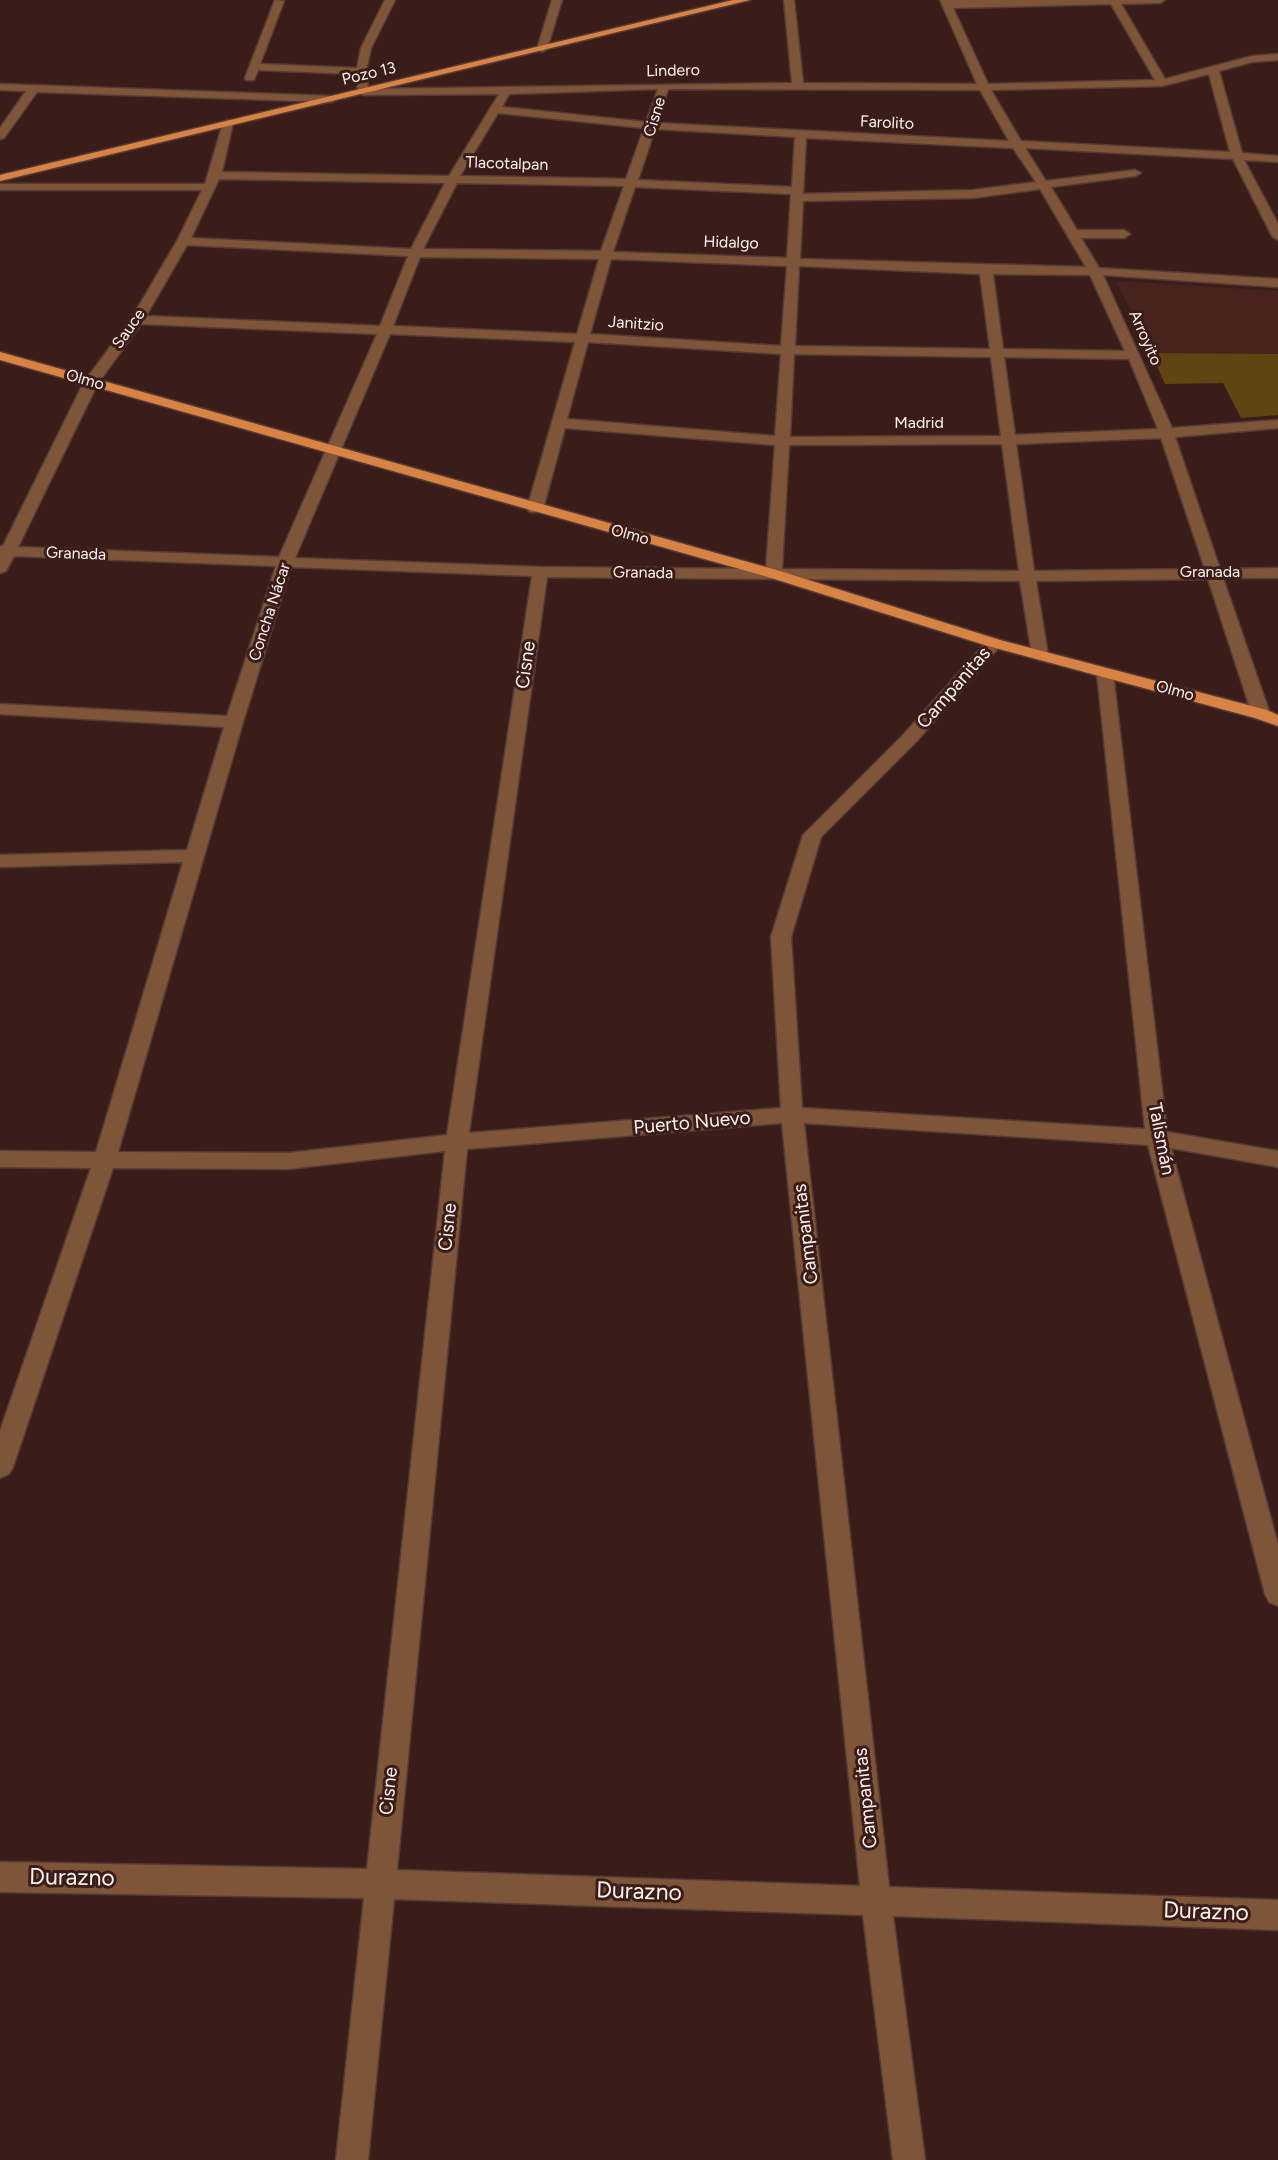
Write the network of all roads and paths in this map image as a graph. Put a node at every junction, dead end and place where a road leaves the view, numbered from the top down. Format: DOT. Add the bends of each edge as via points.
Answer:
graph roads {
  1 [pos="390,0"];
  2 [pos="557,0"];
  3 [pos="745,0"];
  4 [pos="789,0"];
  5 [pos="1160,0"];
  6 [pos="279,1"];
  7 [pos="1114,1"];
  8 [pos="947,3"];
  9 [pos="542,49"];
  10 [pos="1278,57"];
  11 [pos="256,67"];
  12 [pos="1213,70"];
  13 [pos="361,71"];
  14 [pos="1162,83"];
  15 [pos="664,86"];
  16 [pos="798,86"];
  17 [pos="0,87"];
  18 [pos="984,87"];
  19 [pos="33,89"];
  20 [pos="506,91"];
  21 [pos="363,92"];
  22 [pos="242,96"];
  23 [pos="332,99"];
  24 [pos="495,109"];
  25 [pos="228,123"];
  26 [pos="652,126"];
  27 [pos="801,134"];
  28 [pos="0,136"];
  29 [pos="1017,145"];
  30 [pos="1237,157"];
  31 [pos="1278,159"];
  32 [pos="1135,173"];
  33 [pos="0,178"];
  34 [pos="453,178"];
  35 [pos="212,181"];
  36 [pos="633,183"];
  37 [pos="1044,186"];
  38 [pos="0,187"];
  39 [pos="797,194"];
  40 [pos="1074,234"];
  41 [pos="1124,234"];
  42 [pos="1278,236"];
  43 [pos="183,241"];
  44 [pos="415,253"];
  45 [pos="606,255"];
  46 [pos="793,263"];
  47 [pos="985,270"];
  48 [pos="1095,271"];
  49 [pos="1278,283"];
  50 [pos="137,320"];
  51 [pos="385,331"];
  52 [pos="584,338"];
  53 [pos="788,350"];
  54 [pos="996,352"];
  55 [pos="1133,355"];
  56 [pos="0,356"];
  57 [pos="91,382"];
  58 [pos="561,424"];
  59 [pos="1278,424"];
  60 [pos="1167,433"];
  61 [pos="1009,439"];
  62 [pos="782,441"];
  63 [pos="334,449"];
  64 [pos="535,509"];
  65 [pos="4,551"];
  66 [pos="285,562"];
  67 [pos="0,568"];
  68 [pos="540,572"];
  69 [pos="1215,572"];
  70 [pos="1278,573"];
  71 [pos="774,574"];
  72 [pos="1027,576"];
  73 [pos="994,643"];
  74 [pos="1040,655"];
  75 [pos="1105,673"];
  76 [pos="0,709"];
  77 [pos="1261,714"];
  78 [pos="1278,721"];
  79 [pos="234,722"];
  80 [pos="195,856"];
  81 [pos="0,861"];
  82 [pos="792,1115"];
  83 [pos="1157,1138"];
  84 [pos="457,1142"];
  85 [pos="0,1159"];
  86 [pos="1278,1159"];
  87 [pos="104,1161"];
  88 [pos="0,1467"];
  89 [pos="1278,1594"];
  90 [pos="0,1877"];
  91 [pos="379,1884"];
  92 [pos="876,1900"];
  93 [pos="1278,1915"];
  94 [pos="352,2160"];
  95 [pos="909,2160"];
  1 -- 13 [label="street" via="366,48"];
  2 -- 9 [label="street"];
  3 -- 9 [label="main road, Pozo 13"];
  4 -- 16 [label="street"];
  5 -- 7 [label="street"];
  6 -- 11 [label="street"];
  7 -- 8 [label="street"];
  7 -- 14 [label="street"];
  8 -- 18 [label="street, Arroyito"];
  9 -- 21 [label="main road, Pozo 13"];
  10 -- 12 [label="street, Lindero"];
  11 -- 13 [label="street"];
  11 -- 22 [label="street"];
  12 -- 14 [label="street, Lindero"];
  12 -- 30 [label="street"];
  13 -- 21 [label="street"];
  14 -- 18 [label="street, Lindero"];
  15 -- 16 [label="street, Lindero"];
  15 -- 20 [label="street, Lindero"];
  15 -- 26 [label="street, Cisne"];
  16 -- 18 [label="street, Lindero"];
  17 -- 19 [label="street"];
  18 -- 29 [label="street, Arroyito"];
  19 -- 22 [label="street"];
  19 -- 28 [label="street"];
  20 -- 21 [label="street, Lindero"];
  20 -- 24 [label="street, Concha Nácar"];
  21 -- 23 [label="main road, Pozo 13"];
  22 -- 23 [label="street"];
  23 -- 25 [label="main road, Pozo 13"];
  24 -- 26 [label="street, Farolito"];
  24 -- 34 [label="street, Concha Nácar"];
  25 -- 33 [label="main road, Pozo 13"];
  25 -- 35 [label="street, Sauce"];
  26 -- 27 [label="street, Farolito"];
  26 -- 36 [label="street, Cisne"];
  27 -- 29 [label="street, Farolito"];
  27 -- 39 [label="street"];
  29 -- 30 [label="street, Farolito"];
  29 -- 37 [label="street, Arroyito"];
  30 -- 31 [label="street, Farolito"];
  30 -- 42 [label="street"];
  32 -- 37 [label="street, Tlacotalpan"];
  34 -- 35 [label="street, Tlacotalpan"];
  34 -- 36 [label="street, Tlacotalpan"];
  34 -- 44 [label="street, Concha Nácar"];
  35 -- 38 [label="street"];
  35 -- 43 [label="street, Sauce"];
  36 -- 39 [label="street, Tlacotalpan"];
  36 -- 45 [label="street, Cisne"];
  37 -- 39 [label="street, Tlacotalpan" via="973,194"];
  37 -- 40 [label="street, Arroyito"];
  39 -- 46 [label="street"];
  40 -- 41 [label="street"];
  40 -- 48 [label="street, Arroyito"];
  43 -- 44 [label="street, Hidalgo"];
  43 -- 50 [label="street, Sauce"];
  44 -- 45 [label="street, Hidalgo"];
  44 -- 51 [label="street, Concha Nácar"];
  45 -- 46 [label="street, Hidalgo"];
  45 -- 52 [label="street, Cisne"];
  46 -- 47 [label="street, Hidalgo"];
  46 -- 53 [label="street"];
  47 -- 48 [label="street, Hidalgo"];
  47 -- 54 [label="street"];
  48 -- 49 [label="street, Hidalgo"];
  48 -- 55 [label="street, Arroyito"];
  50 -- 51 [label="street, Janitzio"];
  50 -- 57 [label="street, Sauce"];
  51 -- 52 [label="street, Janitzio"];
  51 -- 63 [label="street, Concha Nácar"];
  52 -- 53 [label="street, Janitzio"];
  52 -- 58 [label="street, Cisne"];
  53 -- 54 [label="street, Janitzio"];
  53 -- 62 [label="street"];
  54 -- 55 [label="street, Janitzio"];
  54 -- 61 [label="street"];
  55 -- 60 [label="street, Arroyito"];
  56 -- 57 [label="main road, Olmo"];
  57 -- 63 [label="main road, Olmo"];
  57 -- 65 [label="street, Sauce"];
  58 -- 62 [label="street, Madrid"];
  58 -- 64 [label="street, Cisne"];
  59 -- 60 [label="street, Madrid"];
  60 -- 61 [label="street, Madrid"];
  60 -- 69 [label="street, Arroyito"];
  61 -- 62 [label="street, Madrid"];
  61 -- 72 [label="street"];
  62 -- 71 [label="street"];
  63 -- 64 [label="main road, Olmo"];
  63 -- 66 [label="street, Concha Nácar"];
  64 -- 71 [label="main road, Olmo"];
  65 -- 66 [label="street, Granada"];
  65 -- 67 [label="street, Sauce"];
  66 -- 68 [label="street, Granada"];
  66 -- 79 [label="street, Concha Nácar"];
  68 -- 71 [label="street, Granada"];
  68 -- 84 [label="street, Cisne"];
  69 -- 70 [label="street, Granada"];
  69 -- 72 [label="street, Granada"];
  69 -- 77 [label="street, Arroyito"];
  71 -- 72 [label="street, Granada"];
  71 -- 73 [label="main road, Olmo"];
  72 -- 74 [label="street"];
  73 -- 74 [label="main road, Olmo"];
  73 -- 82 [label="street, Campanitas" via="910,738 812,835 781,937"];
  74 -- 75 [label="main road, Olmo"];
  75 -- 77 [label="main road, Olmo"];
  75 -- 83 [label="street, Talismán"];
  76 -- 79 [label="street"];
  77 -- 78 [label="main road, Olmo"];
  79 -- 80 [label="street, Concha Nácar"];
  80 -- 81 [label="street"];
  80 -- 87 [label="street, Concha Nácar"];
  82 -- 83 [label="street, Puerto Nuevo"];
  82 -- 84 [label="street, Puerto Nuevo"];
  82 -- 92 [label="street, Campanitas"];
  83 -- 86 [label="street, Puerto Nuevo"];
  83 -- 89 [label="street, Talismán"];
  84 -- 87 [label="street, Puerto Nuevo" via="288,1161"];
  84 -- 91 [label="street, Cisne"];
  85 -- 87 [label="street, Puerto Nuevo"];
  87 -- 88 [label="street, Concha Nácar"];
  90 -- 91 [label="street, Durazno"];
  91 -- 92 [label="street, Durazno"];
  91 -- 94 [label="street, Cisne"];
  92 -- 93 [label="street, Durazno"];
  92 -- 95 [label="street, Campanitas"];
}
